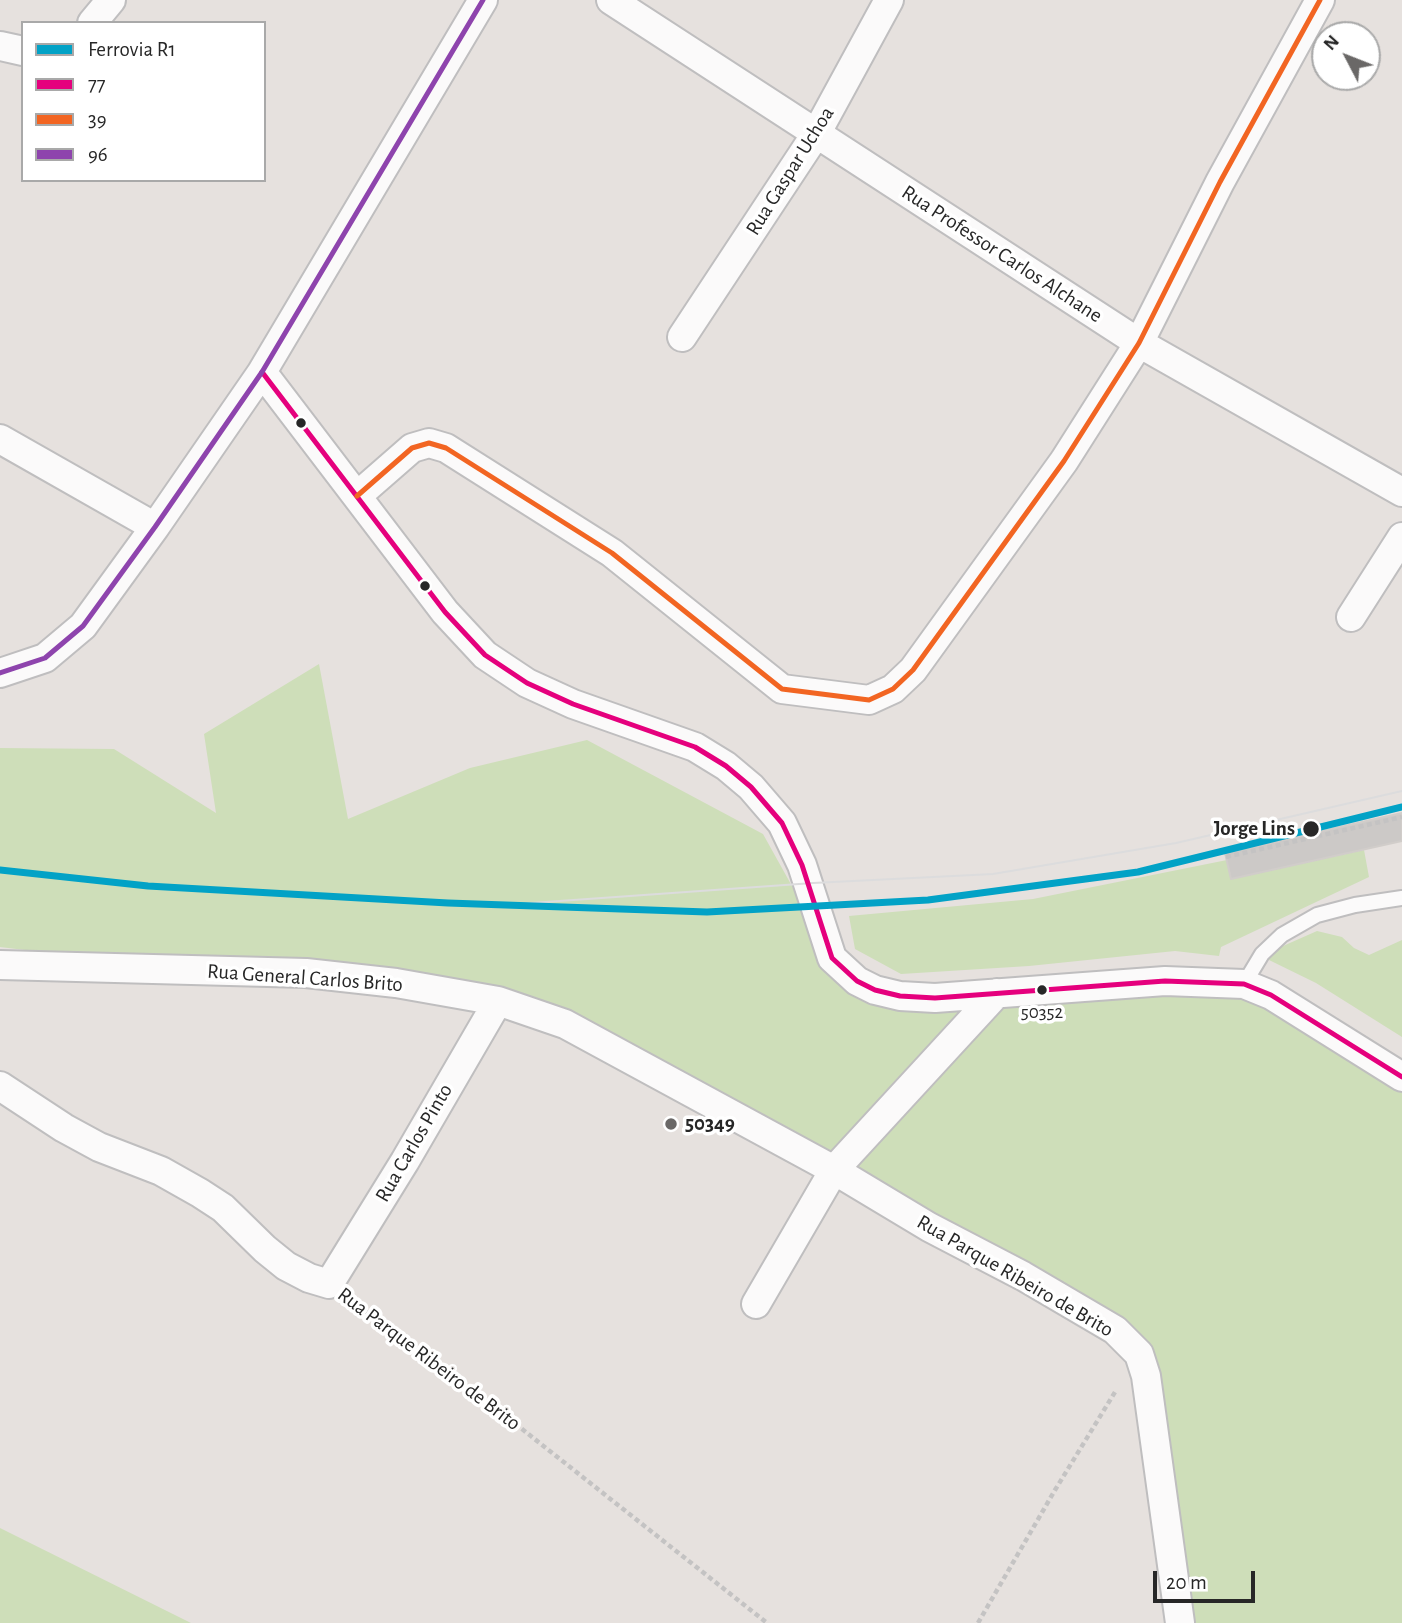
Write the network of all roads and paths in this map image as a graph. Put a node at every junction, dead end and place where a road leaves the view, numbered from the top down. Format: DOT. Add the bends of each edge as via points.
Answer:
graph roads {
  1 [pos="111,0"];
  2 [pos="483,0"];
  3 [pos="611,0"];
  4 [pos="889,0"];
  5 [pos="1321,0"];
  6 [pos="94,21"];
  7 [pos="0,46"];
  8 [pos="21,51"];
  9 [pos="816,134"];
  10 [pos="682,337"];
  11 [pos="1139,343"];
  12 [pos="261,372"];
  13 [pos="0,439"];
  14 [pos="1402,492"];
  15 [pos="357,496"];
  16 [pos="155,527"];
  17 [pos="1402,537"];
  18 [pos="1351,617"];
  19 [pos="0,673"];
  20 [pos="1402,817"];
  21 [pos="1226,856"];
  22 [pos="1402,898"];
  23 [pos="0,965"];
  24 [pos="1244,985"];
  25 [pos="997,993"];
  26 [pos="498,1001"];
  27 [pos="1402,1077"];
  28 [pos="0,1086"];
  29 [pos="834,1170"];
  30 [pos="329,1284"];
  31 [pos="756,1304"];
  32 [pos="1139,1354"];
  33 [pos="767,1623"];
  34 [pos="978,1623"];
  35 [pos="1180,1623"];
  1 -- 6 [label="street"];
  2 -- 12 [label="street"];
  3 -- 9 [label="street, Rua Professor Carlos Alchane"];
  4 -- 9 [label="street, Rua Gaspar Uchoa"];
  5 -- 11 [label="street" via="1220,182"];
  7 -- 8 [label="street"];
  9 -- 10 [label="street, Rua Gaspar Uchoa"];
  9 -- 11 [label="street, Rua Professor Carlos Alchane"];
  11 -- 14 [label="street, Rua Professor Carlos Alchane"];
  11 -- 15 [label="street" via="1064,461 913,670 893,690 869,700 782,689 612,554 446,448 429,443 411,448"];
  12 -- 15 [label="street"];
  12 -- 16 [label="street"];
  13 -- 16 [label="street"];
  15 -- 25 [label="street" via="445,612 485,655 527,683 573,704 695,747 751,787 782,823 802,865 832,958 857,981 900,996"];
  16 -- 19 [label="street" via="83,626 45,657"];
  17 -- 18 [label="street"];
  20 -- 21 [label="path"];
  22 -- 24 [label="lane" via="1317,915 1282,934 1262,954"];
  23 -- 26 [label="street, Rua General Carlos Brito" via="306,973"];
  24 -- 25 [label="street" via="1165,981"];
  24 -- 27 [label="street" via="1271,995"];
  25 -- 29 [label="street"];
  26 -- 29 [label="street, Rua General Carlos Brito" via="565,1024"];
  26 -- 30 [label="street, Rua Carlos Pinto"];
  28 -- 30 [label="street, Rua Parque Ribeiro de Brito" via="99,1147 161,1171 200,1193 286,1266"];
  29 -- 31 [label="street"];
  29 -- 32 [label="street, Rua Parque Ribeiro de Brito" via="1115,1330"];
  30 -- 33 [label="path, Rua Parque Ribeiro de Brito" via="498,1410"];
  32 -- 34 [label="path"];
  32 -- 35 [label="street" via="1146,1376"];
}
